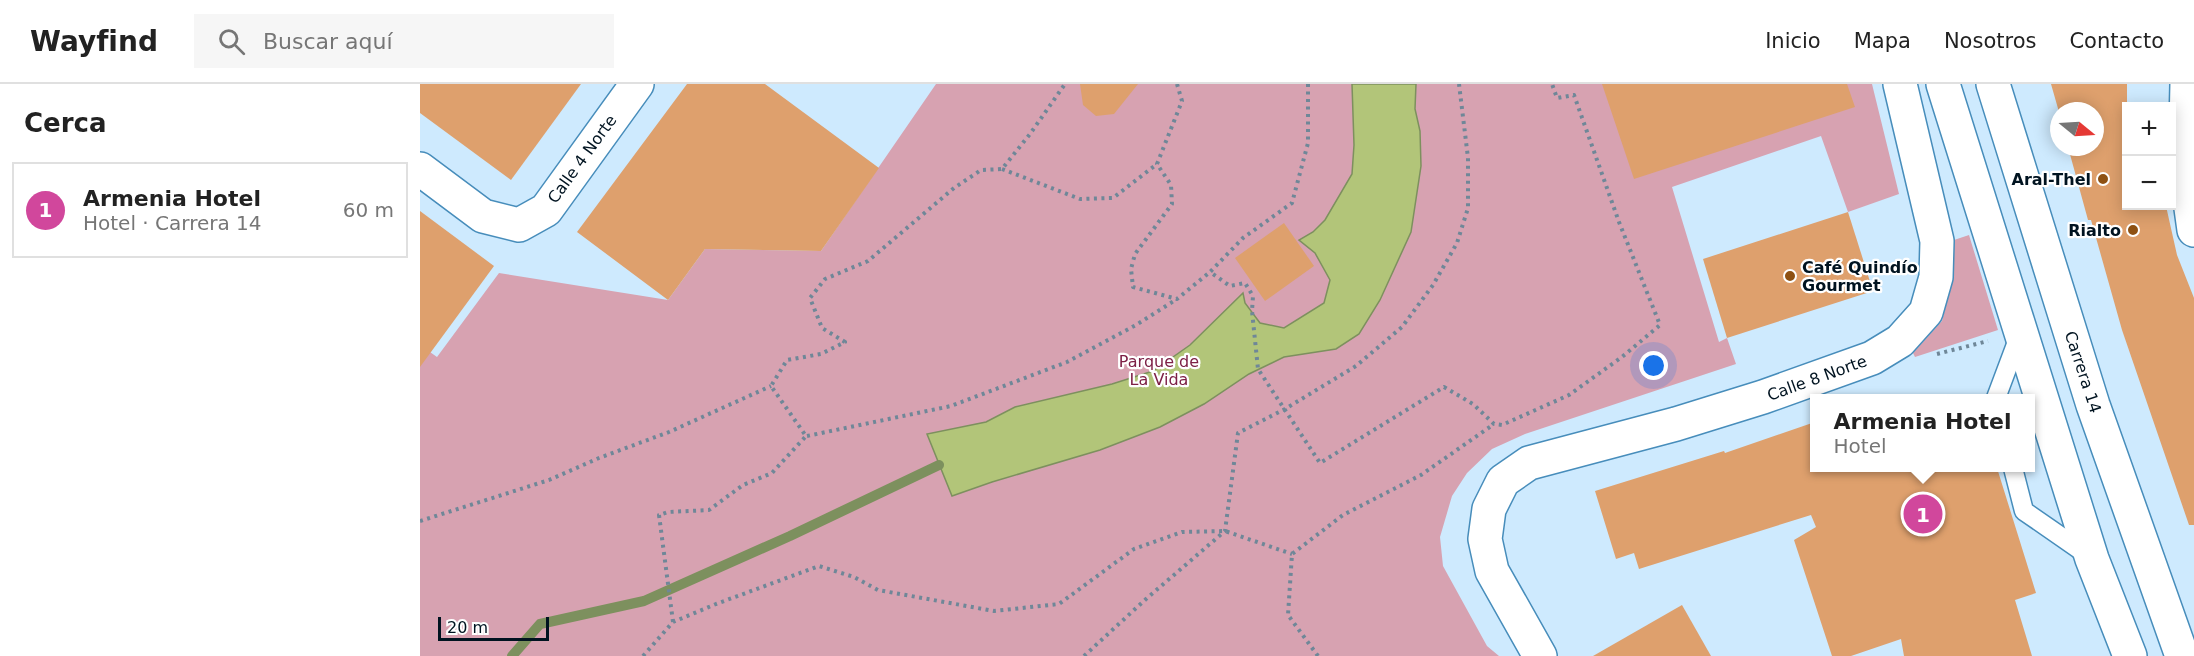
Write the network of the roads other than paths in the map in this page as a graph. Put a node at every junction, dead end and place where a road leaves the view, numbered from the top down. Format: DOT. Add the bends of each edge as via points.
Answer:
graph roads {
  1 [pos="637,84"];
  2 [pos="1900,84"];
  3 [pos="1942,84"];
  4 [pos="1993,84"];
  5 [pos="2187,84"];
  6 [pos="2190,165"];
  7 [pos="420,169"];
  8 [pos="2194,230"];
  9 [pos="2021,332"];
  10 [pos="1998,394"];
  11 [pos="2014,472"];
  12 [pos="2092,559"];
  13 [pos="1540,656"];
  14 [pos="2130,656"];
  15 [pos="2182,656"];
  1 -- 7 [label="street, Calle 4 Norte" via="546,210 519,225 483,216"];
  2 -- 13 [label="street, Calle 8 Norte" via="1937,242 1936,277 1926,312 1900,341 1872,358 1735,406 1529,464 1503,481 1489,509 1485,539 1492,571"];
  3 -- 9 [label="street"];
  4 -- 15 [label="street, Carrera 14" via="2093,405"];
  5 -- 6 [label="street"];
  6 -- 8 [label="street"];
  9 -- 10 [label="lane"];
  9 -- 12 [label="street"];
  11 -- 12 [label="lane" via="2024,511"];
  12 -- 14 [label="street"];
}
